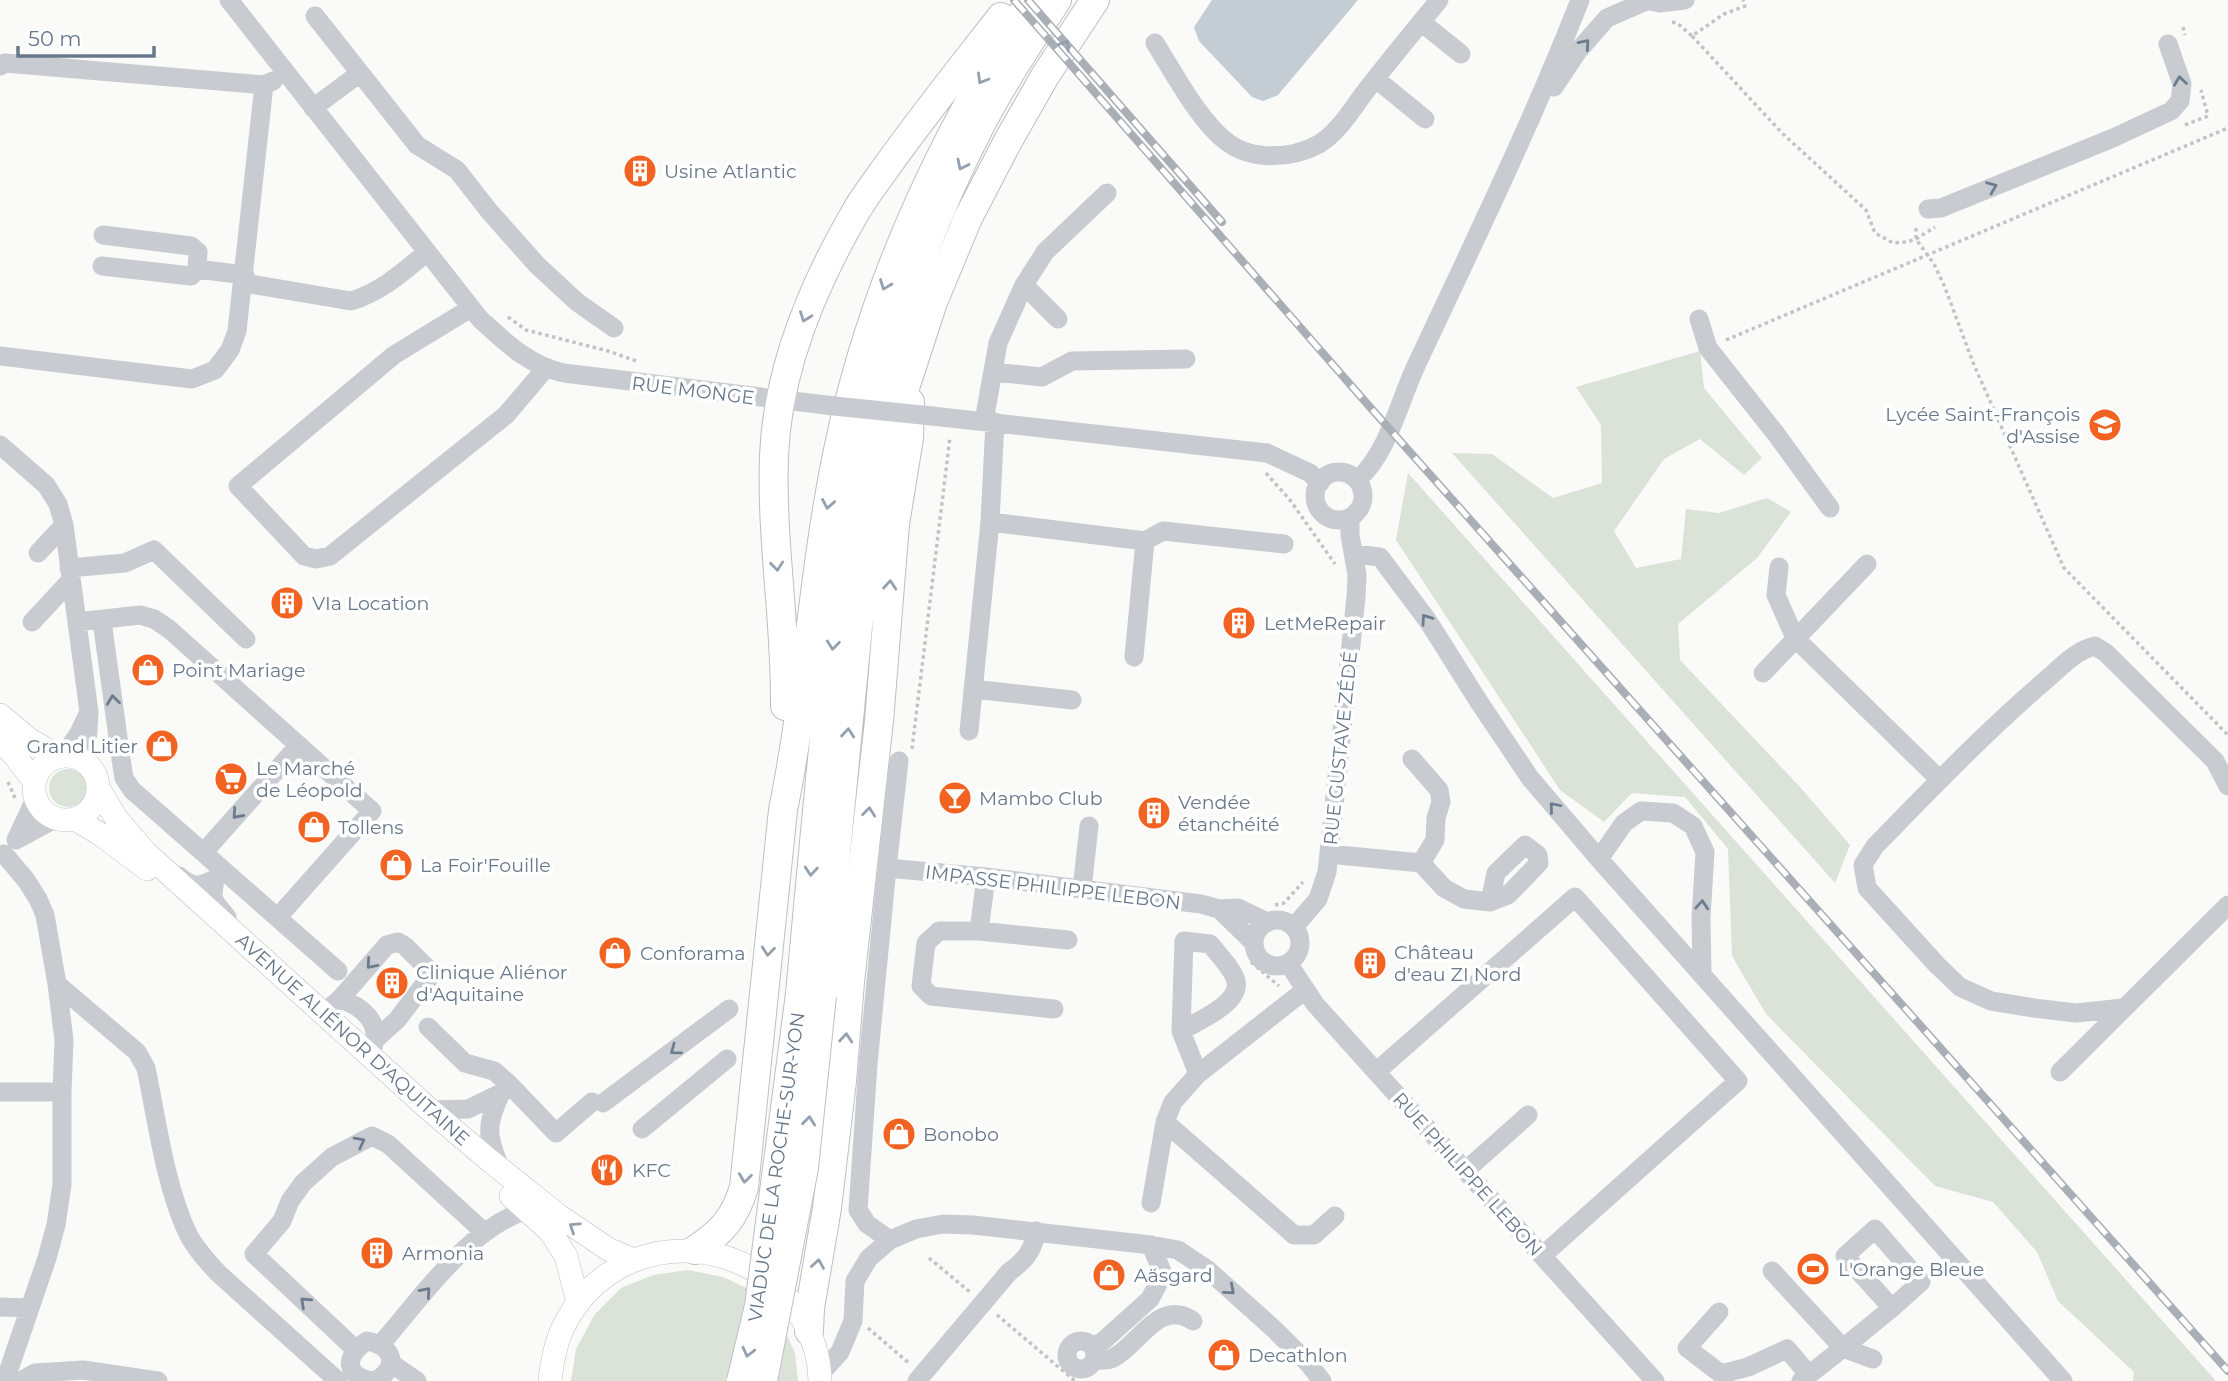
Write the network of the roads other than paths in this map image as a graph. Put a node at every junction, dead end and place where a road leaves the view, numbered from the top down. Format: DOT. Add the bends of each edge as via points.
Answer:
graph roads {
  1 [pos="229,0"];
  2 [pos="1014,0"];
  3 [pos="1031,0"];
  4 [pos="1057,0"];
  5 [pos="1095,0"];
  6 [pos="1438,0"];
  7 [pos="1580,0"];
  8 [pos="1646,0"];
  9 [pos="1685,0"];
  10 [pos="315,16"];
  11 [pos="1421,22"];
  12 [pos="2177,42"];
  13 [pos="1155,43"];
  14 [pos="1461,54"];
  15 [pos="0,66"];
  16 [pos="360,73"];
  17 [pos="287,75"];
  18 [pos="1376,79"];
  19 [pos="264,85"];
  20 [pos="313,108"];
  21 [pos="1425,119"];
  22 [pos="1532,120"];
  23 [pos="1107,193"];
  24 [pos="1934,216"];
  25 [pos="103,235"];
  26 [pos="427,252"];
  27 [pos="102,267"];
  28 [pos="197,269"];
  29 [pos="244,279"];
  30 [pos="1024,285"];
  31 [pos="471,308"];
  32 [pos="1058,318"];
  33 [pos="1699,319"];
  34 [pos="614,328"];
  35 [pos="0,356"];
  36 [pos="1186,359"];
  37 [pos="545,369"];
  38 [pos="910,371"];
  39 [pos="994,372"];
  40 [pos="780,401"];
  41 [pos="989,422"];
  42 [pos="0,445"];
  43 [pos="1357,480"];
  44 [pos="1320,483"];
  45 [pos="1830,508"];
  46 [pos="1350,518"];
  47 [pos="990,522"];
  48 [pos="64,524"];
  49 [pos="1145,541"];
  50 [pos="1284,544"];
  51 [pos="38,552"];
  52 [pos="1355,554"];
  53 [pos="1867,565"];
  54 [pos="1779,567"];
  55 [pos="70,574"];
  56 [pos="102,621"];
  57 [pos="32,622"];
  58 [pos="77,622"];
  59 [pos="1795,638"];
  60 [pos="246,639"];
  61 [pos="1134,657"];
  62 [pos="1763,673"];
  63 [pos="973,689"];
  64 [pos="1072,700"];
  65 [pos="89,712"];
  66 [pos="0,715"];
  67 [pos="969,731"];
  68 [pos="0,741"];
  69 [pos="299,745"];
  70 [pos="61,756"];
  71 [pos="1412,759"];
  72 [pos="899,761"];
  73 [pos="86,762"];
  74 [pos="1940,780"];
  75 [pos="2228,786"];
  76 [pos="98,788"];
  77 [pos="28,794"];
  78 [pos="783,810"];
  79 [pos="65,819"];
  80 [pos="1089,827"];
  81 [pos="126,830"];
  82 [pos="7,851"];
  83 [pos="204,852"];
  84 [pos="1329,854"];
  85 [pos="1599,859"];
  86 [pos="1422,863"];
  87 [pos="887,868"];
  88 [pos="218,873"];
  89 [pos="986,877"];
  90 [pos="1082,889"];
  91 [pos="1490,902"];
  92 [pos="2228,905"];
  93 [pos="1228,909"];
  94 [pos="278,918"];
  95 [pos="1267,922"];
  96 [pos="1294,927"];
  97 [pos="979,932"];
  98 [pos="1068,940"];
  99 [pos="249,946"];
  100 [pos="1250,949"];
  101 [pos="1288,963"];
  102 [pos="338,971"];
  103 [pos="1702,973"];
  104 [pos="57,984"];
  105 [pos="1305,990"];
  106 [pos="811,995"];
  107 [pos="332,1006"];
  108 [pos="2123,1008"];
  109 [pos="729,1009"];
  110 [pos="1054,1009"];
  111 [pos="428,1027"];
  112 [pos="1181,1031"];
  113 [pos="373,1046"];
  114 [pos="727,1059"];
  115 [pos="1376,1072"];
  116 [pos="2060,1072"];
  117 [pos="1198,1074"];
  118 [pos="0,1092"];
  119 [pos="62,1092"];
  120 [pos="430,1110"];
  121 [pos="1528,1115"];
  122 [pos="1165,1122"];
  123 [pos="642,1129"];
  124 [pos="501,1170"];
  125 [pos="1465,1171"];
  126 [pos="1151,1203"];
  127 [pos="526,1210"];
  128 [pos="1335,1216"];
  129 [pos="1001,1228"];
  130 [pos="1036,1231"];
  131 [pos="484,1233"];
  132 [pos="890,1240"];
  133 [pos="1151,1245"];
  134 [pos="695,1250"];
  135 [pos="1542,1256"];
  136 [pos="634,1260"];
  137 [pos="1772,1271"];
  138 [pos="1009,1272"];
  139 [pos="578,1302"];
  140 [pos="0,1307"];
  141 [pos="29,1308"];
  142 [pos="1892,1308"];
  143 [pos="1719,1312"];
  144 [pos="1193,1321"];
  145 [pos="809,1332"];
  146 [pos="381,1344"];
  147 [pos="1843,1348"];
  148 [pos="355,1349"];
  149 [pos="1873,1359"];
  150 [pos="391,1363"];
  151 [pos="1080,1369"];
  152 [pos="820,1377"];
  153 [pos="1805,1378"];
  154 [pos="358,1379"];
  155 [pos="5,1381"];
  156 [pos="21,1381"];
  157 [pos="158,1381"];
  158 [pos="417,1381"];
  159 [pos="550,1381"];
  160 [pos="741,1381"];
  161 [pos="763,1381"];
  162 [pos="917,1381"];
  163 [pos="1322,1381"];
  164 [pos="1655,1381"];
  165 [pos="2063,1381"];
  1 -- 17 [label="street, RUE MONGE"];
  2 -- 40 [label="highway, one-way" via="856,211 809,306"];
  3 -- 78 [label="highway, one-way" via="966,105 933,172 869,330 837,453"];
  4 -- 106 [label="highway, one-way" via="981,125 941,208 906,294 853,491 824,732"];
  38 -- 5 [label="highway, one-way" via="968,218 1014,130"];
  6 -- 11 [label="street"];
  7 -- 22 [label="street"];
  8 -- 9 [label="street"];
  22 -- 8 [label="street, one-way" via="1578,51 1607,18"];
  10 -- 16 [label="street"];
  11 -- 14 [label="street"];
  11 -- 18 [label="street"];
  24 -- 12 [label="street, one-way" via="1941,208 2171,111 2180,101 2182,84"];
  13 -- 18 [label="street" via="1208,125 1228,143 1265,156 1290,155 1320,144"];
  15 -- 19 [label="street"];
  16 -- 20 [label="street"];
  16 -- 34 [label="street" via="417,145 457,170 537,265"];
  17 -- 19 [label="street"];
  17 -- 20 [label="street, RUE MONGE"];
  18 -- 21 [label="street"];
  19 -- 29 [label="street"];
  20 -- 26 [label="street, RUE MONGE"];
  22 -- 43 [label="street" via="1381,449"];
  23 -- 30 [label="street" via="1045,252"];
  25 -- 28 [label="street" via="191,246 198,252"];
  26 -- 29 [label="street" via="386,285 351,301"];
  26 -- 31 [label="street, RUE MONGE"];
  27 -- 28 [label="street" via="191,276"];
  28 -- 29 [label="street"];
  29 -- 35 [label="street" via="230,351 215,370 192,379"];
  30 -- 32 [label="street"];
  30 -- 39 [label="street" via="998,343"];
  31 -- 37 [label="street, RUE MONGE" via="509,346"];
  31 -- 37 [label="street" via="394,355 238,486 304,556 330,556 506,415"];
  33 -- 45 [label="street" via="1708,348"];
  36 -- 39 [label="street" via="1072,360 1041,377"];
  37 -- 40 [label="street, RUE MONGE"];
  106 -- 38 [label="highway, one-way" via="875,494"];
  145 -- 38 [label="highway, one-way" via="842,1081 895,524 909,438"];
  39 -- 41 [label="street"];
  40 -- 41 [label="street, RUE MONGE, bridge"];
  40 -- 78 [label="highway, one-way" via="774,455 774,538 785,676"];
  41 -- 44 [label="street, RUE MONGE" via="1267,453 1310,473"];
  41 -- 47 [label="street"];
  42 -- 48 [label="street" via="46,485"];
  43 -- 44 [label="street" via="1338,472"];
  43 -- 46 [label="street" via="1363,501"];
  44 -- 46 [label="street" via="1315,498 1321,512 1335,520"];
  46 -- 52 [label="street, RUE GUSTAVE ZÉDÉ"];
  47 -- 49 [label="street"];
  47 -- 63 [label="street"];
  48 -- 51 [label="street"];
  48 -- 55 [label="street"];
  49 -- 50 [label="street" via="1163,531"];
  49 -- 61 [label="street"];
  52 -- 84 [label="street, RUE GUSTAVE ZÉDÉ" via="1356,597"];
  85 -- 52 [label="street, one-way" via="1530,778 1428,621 1380,557"];
  53 -- 59 [label="street"];
  54 -- 59 [label="street" via="1776,595"];
  55 -- 57 [label="street"];
  55 -- 58 [label="street"];
  55 -- 60 [label="street" via="125,563 154,550"];
  56 -- 58 [label="street"];
  56 -- 69 [label="street" via="140,615 154,619"];
  83 -- 56 [label="street, one-way" via="124,778"];
  58 -- 65 [label="street"];
  59 -- 62 [label="street"];
  59 -- 74 [label="street"];
  63 -- 64 [label="street"];
  63 -- 67 [label="street"];
  65 -- 70 [label="street"];
  65 -- 73 [label="street"];
  66 -- 70 [label="main road" via="30,740"];
  68 -- 77 [label="main road" via="15,756"];
  69 -- 83 [label="street, one-way"];
  69 -- 94 [label="street" via="372,811"];
  70 -- 73 [label="main road"];
  70 -- 77 [label="main road" via="42,765"];
  71 -- 86 [label="street" via="1440,790 1435,840"];
  72 -- 87 [label="street"];
  73 -- 76 [label="main road"];
  74 -- 75 [label="street" via="2032,692 2084,648 2095,646 2215,761"];
  74 -- 108 [label="street" via="1875,846 1863,865 1867,888 1960,987 1991,1001 2044,1009 2076,1013"];
  76 -- 79 [label="main road" via="92,808"];
  76 -- 81 [label="main road, AVENUE ALIÉNOR D'AQUITAINE"];
  77 -- 79 [label="main road" via="39,807"];
  77 -- 82 [label="street"];
  78 -- 134 [label="highway, one-way" via="744,1187 724,1228"];
  79 -- 82 [label="street"];
  79 -- 127 [label="main road, AVENUE ALIÉNOR D'AQUITAINE" via="100,834 139,862"];
  80 -- 90 [label="street"];
  81 -- 88 [label="street" via="190,885 201,886"];
  81 -- 99 [label="main road, AVENUE ALIÉNOR D'AQUITAINE"];
  82 -- 104 [label="street" via="45,915"];
  83 -- 88 [label="street"];
  84 -- 86 [label="street"];
  84 -- 96 [label="street, RUE GUSTAVE ZÉDÉ" via="1318,899"];
  85 -- 103 [label="street"];
  103 -- 85 [label="street, one-way" via="1705,852 1693,826 1673,813 1641,811 1623,823"];
  86 -- 91 [label="street" via="1444,888 1464,899"];
  87 -- 89 [label="street, IMPASSE PHILIPPE LEBON"];
  87 -- 132 [label="street" via="858,1210 867,1224"];
  88 -- 94 [label="street"];
  88 -- 99 [label="street" via="214,903"];
  89 -- 90 [label="street, IMPASSE PHILIPPE LEBON"];
  89 -- 97 [label="street"];
  90 -- 93 [label="street, IMPASSE PHILIPPE LEBON"];
  92 -- 108 [label="street"];
  93 -- 95 [label="street, IMPASSE PHILIPPE LEBON"];
  93 -- 100 [label="street" via="1229,921"];
  94 -- 102 [label="street"];
  95 -- 96 [label="street" via="1284,921"];
  95 -- 100 [label="street"];
  96 -- 101 [label="street" via="1299,951"];
  97 -- 98 [label="street"];
  97 -- 110 [label="street" via="939,931 926,943 921,986 931,996"];
  99 -- 107 [label="main road, AVENUE ALIÉNOR D'AQUITAINE"];
  100 -- 101 [label="street" via="1275,965"];
  101 -- 105 [label="street, RUE PHILIPPE LEBON"];
  103 -- 165 [label="street"];
  104 -- 119 [label="street" via="64,1040"];
  104 -- 154 [label="street" via="136,1052 146,1068 173,1193 188,1235 201,1253 218,1273"];
  105 -- 115 [label="street, RUE PHILIPPE LEBON"];
  105 -- 117 [label="street"];
  106 -- 160 [label="highway, VIADUC DE LA ROCHE-SUR-YON, one-way, bridge" via="759,1306"];
  161 -- 106 [label="highway, VIADUC DE LA ROCHE-SUR-YON, one-way, bridge" via="804,1168"];
  107 -- 113 [label="main road, AVENUE ALIÉNOR D'AQUITAINE"];
  113 -- 107 [label="street, one-way" via="429,978 430,971 405,946 398,942 387,945"];
  108 -- 116 [label="street"];
  109 -- 111 [label="street, one-way" via="556,1133 494,1071 465,1063"];
  112 -- 117 [label="street"];
  113 -- 120 [label="main road, AVENUE ALIÉNOR D'AQUITAINE"];
  114 -- 123 [label="street"];
  115 -- 125 [label="street, RUE PHILIPPE LEBON"];
  115 -- 135 [label="street" via="1575,897 1738,1081"];
  117 -- 122 [label="street" via="1173,1102"];
  118 -- 119 [label="street"];
  119 -- 141 [label="street" via="62,1184 56,1225"];
  120 -- 124 [label="main road, AVENUE ALIÉNOR D'AQUITAINE"];
  120 -- 124 [label="street" via="468,1109 501,1093 489,1117 491,1144"];
  121 -- 125 [label="street"];
  122 -- 126 [label="street"];
  122 -- 128 [label="street" via="1294,1235 1314,1235"];
  136 -- 124 [label="main road, AVENUE ALIÉNOR D'AQUITAINE, one-way" via="576,1228"];
  125 -- 135 [label="street, RUE PHILIPPE LEBON"];
  127 -- 131 [label="street" via="507,1216"];
  127 -- 139 [label="main road, AVENUE ALIÉNOR D'AQUITAINE" via="550,1231 566,1256"];
  129 -- 130 [label="street"];
  129 -- 132 [label="street" via="943,1224"];
  129 -- 138 [label="street" via="1012,1236 1016,1249"];
  130 -- 133 [label="street"];
  130 -- 138 [label="street" via="1032,1250"];
  146 -- 131 [label="street, one-way"];
  148 -- 131 [label="street, one-way" via="254,1254 282,1221 303,1183 332,1157 372,1136 388,1144"];
  132 -- 152 [label="street" via="869,1258 855,1281 853,1321 840,1352"];
  133 -- 151 [label="street" via="1163,1274 1150,1299 1117,1327"];
  133 -- 163 [label="street, one-way" via="1178,1250 1208,1270 1275,1330"];
  134 -- 136 [label="main road" via="664,1251"];
  134 -- 145 [label="main road" via="724,1256 767,1278 795,1306"];
  135 -- 164 [label="street, RUE PHILIPPE LEBON"];
  136 -- 139 [label="main road" via="613,1270"];
  137 -- 147 [label="street"];
  138 -- 162 [label="street"];
  139 -- 159 [label="main road" via="558,1339"];
  140 -- 141 [label="street"];
  141 -- 155 [label="street"];
  142 -- 147 [label="street"];
  143 -- 153 [label="street" via="1687,1348 1721,1374 1787,1349"];
  144 -- 151 [label="street" via="1179,1314 1165,1315 1109,1360"];
  145 -- 152 [label="main road"];
  146 -- 148 [label="street" via="367,1341"];
  146 -- 150 [label="street"];
  147 -- 149 [label="street"];
  147 -- 153 [label="street"];
  148 -- 154 [label="street" via="350,1360"];
  150 -- 154 [label="street" via="386,1375"];
  150 -- 158 [label="street"];
  156 -- 157 [label="street" via="35,1373 83,1370"];
}
